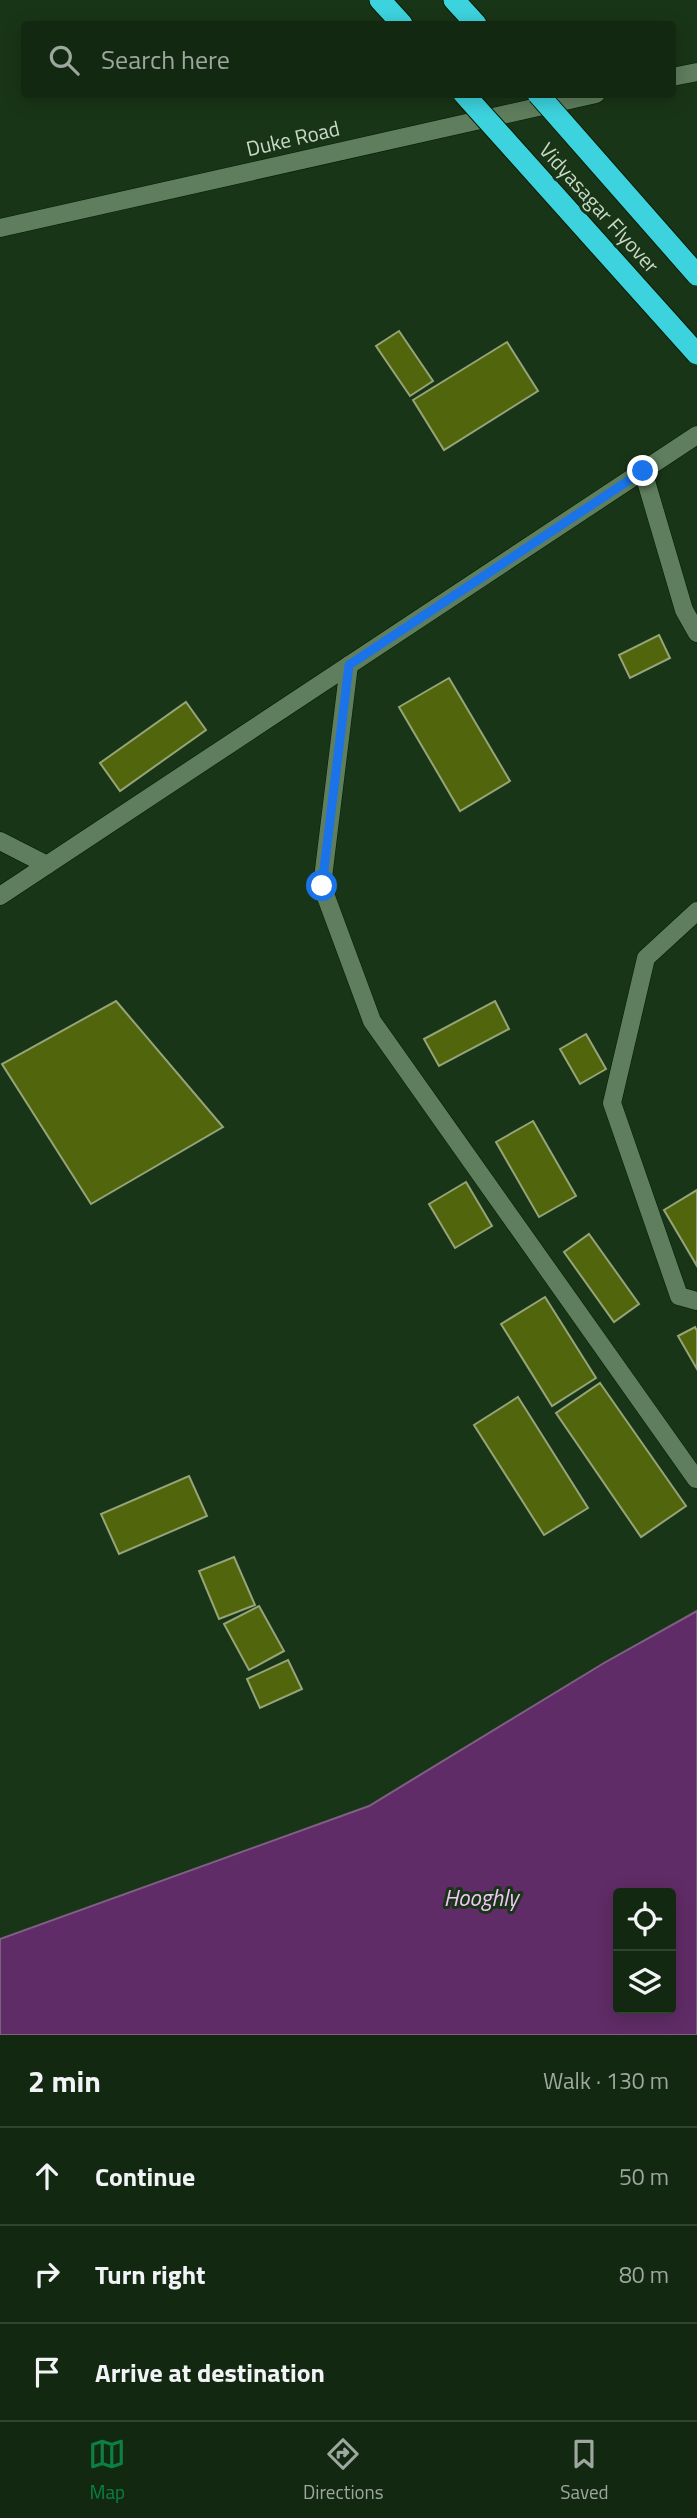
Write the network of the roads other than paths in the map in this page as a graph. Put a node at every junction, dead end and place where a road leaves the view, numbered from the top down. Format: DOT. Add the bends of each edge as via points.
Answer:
graph roads {
  1 [pos="380,0"];
  2 [pos="454,0"];
  3 [pos="398,21"];
  4 [pos="473,21"];
  5 [pos="697,72"];
  6 [pos="676,76"];
  7 [pos="468,98"];
  8 [pos="542,98"];
  9 [pos="578,98"];
  10 [pos="0,228"];
  11 [pos="697,275"];
  12 [pos="697,354"];
  13 [pos="697,435"];
  14 [pos="643,471"];
  15 [pos="697,633"];
  16 [pos="349,665"];
  17 [pos="0,841"];
  18 [pos="47,865"];
  19 [pos="0,896"];
  20 [pos="697,911"];
  21 [pos="697,1301"];
  22 [pos="696,1479"];
  1 -- 3 [label="highway"];
  2 -- 4 [label="highway"];
  5 -- 6 [label="street"];
  7 -- 12 [label="highway, Vidyasagar Flyover, bridge"];
  8 -- 11 [label="highway, Vidyasagar Flyover, bridge"];
  9 -- 10 [label="street, Duke Road"];
  13 -- 14 [label="street"];
  14 -- 15 [label="street" via="684,610"];
  14 -- 16 [label="street"];
  16 -- 18 [label="street"];
  16 -- 22 [label="street" via="322,886 372,1021"];
  17 -- 18 [label="street"];
  18 -- 19 [label="street"];
  20 -- 21 [label="street" via="646,958 612,1103 679,1296"];
}
